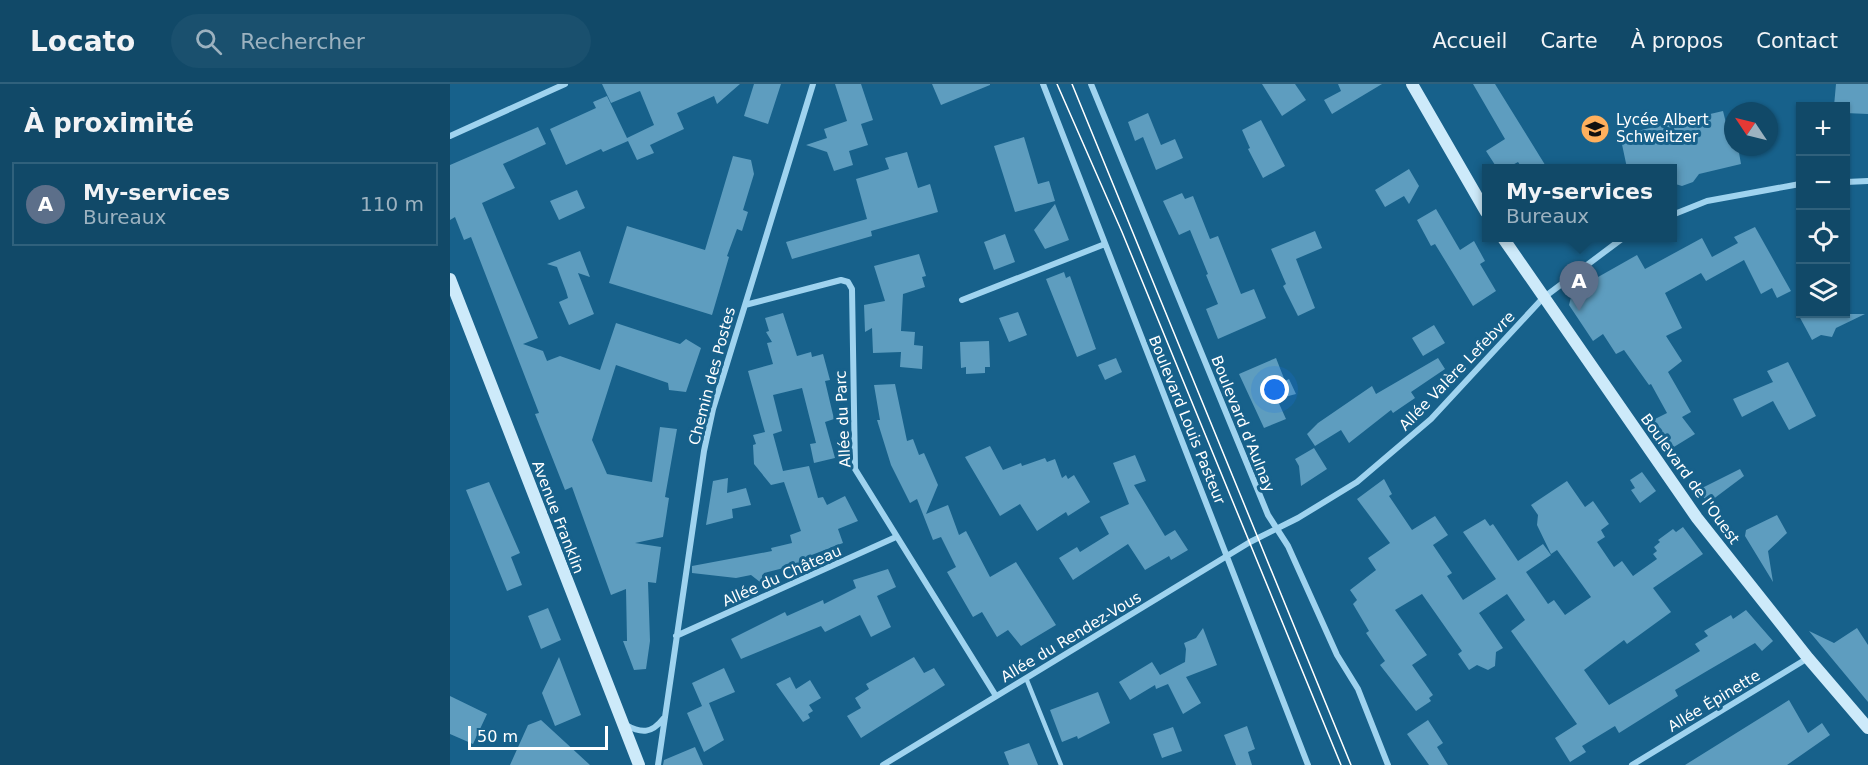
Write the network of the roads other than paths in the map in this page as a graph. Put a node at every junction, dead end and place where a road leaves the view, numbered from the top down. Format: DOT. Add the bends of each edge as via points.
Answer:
graph roads {
  1 [pos="565,84"];
  2 [pos="813,84"];
  3 [pos="1043,84"];
  4 [pos="1091,84"];
  5 [pos="1412,84"];
  6 [pos="450,136"];
  7 [pos="1868,181"];
  8 [pos="1850,182"];
  9 [pos="1796,185"];
  10 [pos="1482,205"];
  11 [pos="1677,213"];
  12 [pos="1506,242"];
  13 [pos="1616,242"];
  14 [pos="1105,244"];
  15 [pos="450,279"];
  16 [pos="1543,298"];
  17 [pos="962,300"];
  18 [pos="745,305"];
  19 [pos="1275,530"];
  20 [pos="896,537"];
  21 [pos="1228,556"];
  22 [pos="676,636"];
  23 [pos="1808,658"];
  24 [pos="1026,678"];
  25 [pos="996,696"];
  26 [pos="663,718"];
  27 [pos="623,723"];
  28 [pos="1868,728"];
  29 [pos="639,765"];
  30 [pos="658,765"];
  31 [pos="883,765"];
  32 [pos="1061,765"];
  33 [pos="1308,765"];
  34 [pos="1388,765"];
  35 [pos="1632,765"];
  1 -- 6 [label="street"];
  2 -- 18 [label="street, Chemin des Postes"];
  3 -- 14 [label="street, Boulevard Louis Pasteur"];
  4 -- 19 [label="street, Boulevard d'Aulnay"];
  5 -- 10 [label="street"];
  7 -- 8 [label="street"];
  9 -- 11 [label="street" via="1707,201"];
  12 -- 16 [label="street, Boulevard de l'Ouest"];
  13 -- 16 [label="street, Allée Valère Lefebvre"];
  14 -- 17 [label="street"];
  14 -- 21 [label="street, Boulevard Louis Pasteur"];
  15 -- 27 [label="street, Avenue Franklin"];
  16 -- 19 [label="street, Allée Valère Lefebvre" via="1431,419 1357,482"];
  16 -- 23 [label="street, Boulevard de l'Ouest" via="1697,518"];
  18 -- 20 [label="street, Allée du Parc" via="841,280 848,282 852,289 855,469"];
  18 -- 22 [label="street, Chemin des Postes" via="704,451"];
  19 -- 21 [label="street, Allée du Rendez-Vous"];
  19 -- 34 [label="street, Boulevard d'Aulnay" via="1337,655 1359,689"];
  20 -- 22 [label="street, Allée du Château"];
  20 -- 25 [label="street, Allée du Parc"];
  21 -- 24 [label="street, Allée du Rendez-Vous"];
  21 -- 33 [label="street, Boulevard Louis Pasteur"];
  22 -- 26 [label="street, Chemin des Postes"];
  23 -- 28 [label="street, Boulevard de l'Ouest"];
  23 -- 35 [label="street, Allée Épinette"];
  24 -- 25 [label="street, Allée du Rendez-Vous"];
  24 -- 32 [label="lane"];
  25 -- 31 [label="street, Allée du Rendez-Vous"];
  26 -- 27 [label="street" via="648,732 638,732"];
  26 -- 30 [label="street, Chemin des Postes"];
  27 -- 29 [label="street, Avenue Franklin"];
}
